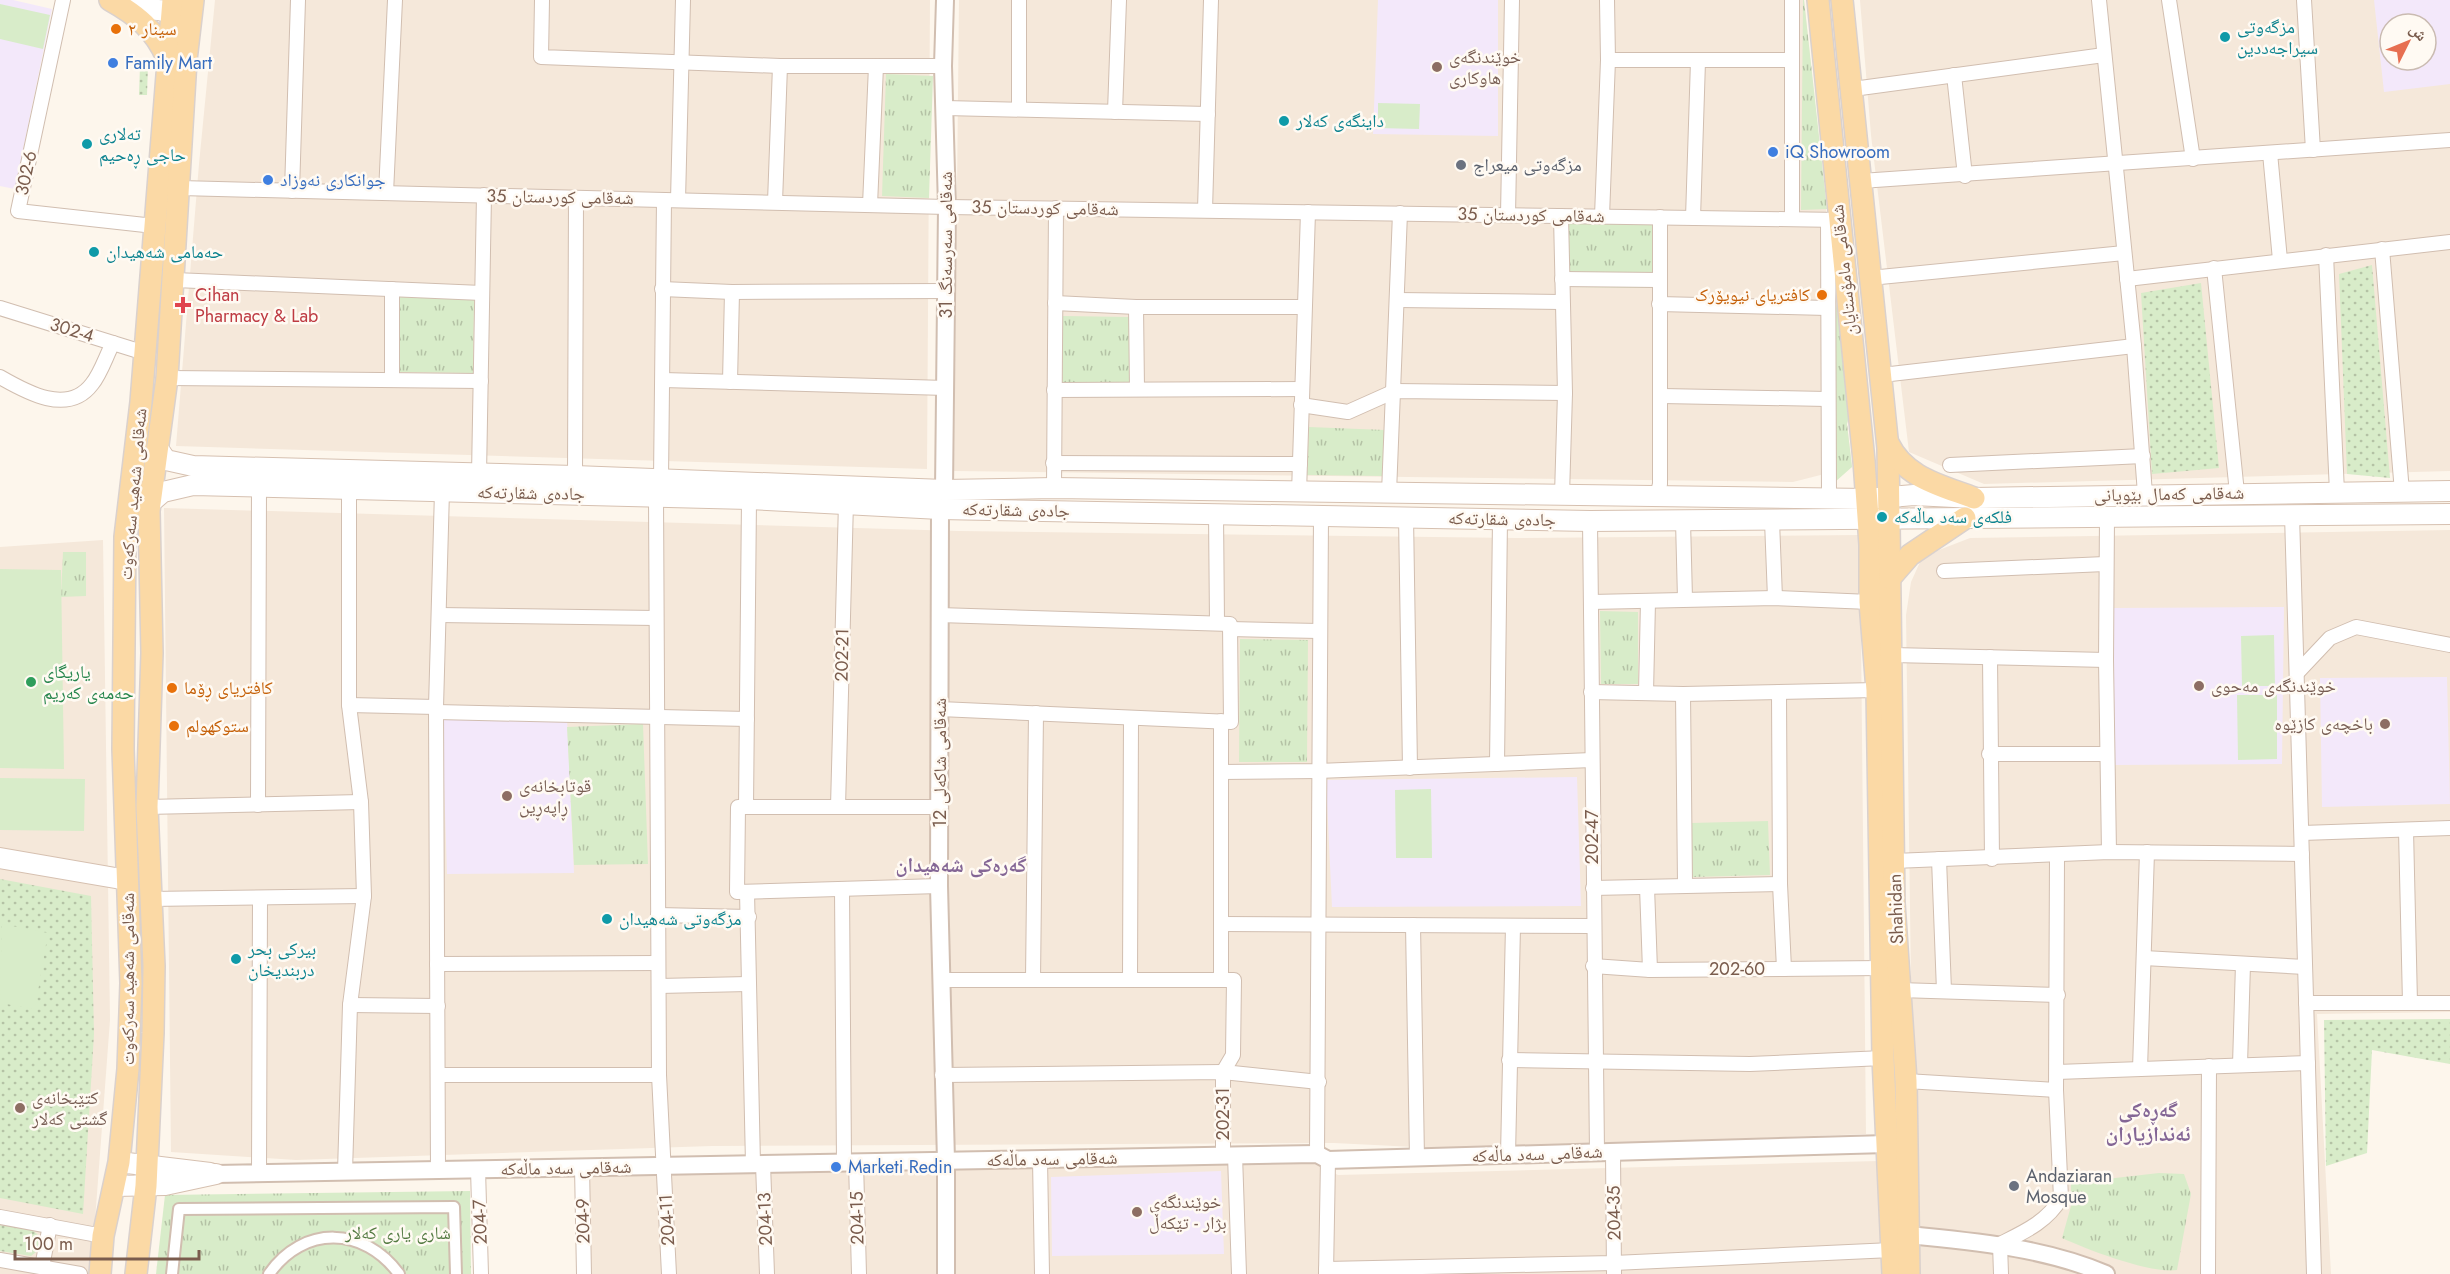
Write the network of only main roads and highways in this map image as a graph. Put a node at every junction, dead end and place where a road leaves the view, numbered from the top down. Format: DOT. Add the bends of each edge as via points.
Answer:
graph roads {
  1 [pos="111,0"];
  2 [pos="1818,0"];
  3 [pos="1842,0"];
  4 [pos="182,7"];
  5 [pos="168,59"];
  6 [pos="1888,443"];
  7 [pos="159,450"];
  8 [pos="193,476"];
  9 [pos="659,488"];
  10 [pos="2450,490"];
  11 [pos="1242,492"];
  12 [pos="2382,493"];
  13 [pos="1887,497"];
  14 [pos="1974,498"];
  15 [pos="942,499"];
  16 [pos="149,504"];
  17 [pos="1244,513"];
  18 [pos="2450,514"];
  19 [pos="2382,516"];
  20 [pos="1965,518"];
  21 [pos="1876,524"];
  22 [pos="1890,578"];
  23 [pos="0,858"];
  24 [pos="127,880"];
  25 [pos="1887,905"];
  26 [pos="119,1162"];
  27 [pos="147,1164"];
  28 [pos="114,1186"];
  29 [pos="146,1186"];
  30 [pos="100,1274"];
  31 [pos="136,1274"];
  32 [pos="1893,1274"];
  33 [pos="1909,1274"];
  1 -- 4 [label="main road" via="136,7"];
  1 -- 5 [label="main road" via="143,21"];
  2 -- 21 [label="main road, شەقامی مامۆستایان" via="1834,220 1864,460"];
  3 -- 6 [label="main road, شەقامی مامۆستایان"];
  4 -- 5 [label="main road, شەقامی شەهید سەرکەوت"];
  4 -- 7 [label="main road, شەقامی شەهید سەرکەوت" via="180,188"];
  5 -- 24 [label="main road, شەقامی شەهید سەرکەوت" via="125,549 123,749"];
  6 -- 13 [label="main road, شەقامی مامۆستایان"];
  6 -- 14 [label="main road" via="1897,460 1911,473"];
  7 -- 8 [label="main road, جادەی شقارتەکە" via="166,460"];
  7 -- 16 [label="main road, شەقامی شەهید سەرکەوت"];
  8 -- 9 [label="main road, جادەی شقارتەکە" via="575,476"];
  8 -- 9 [label="main road, جادەی شقارتەکە" via="259,488"];
  8 -- 16 [label="main road, جادەی شقارتەکە"];
  9 -- 15 [label="main road, جادەی شقارتەکە"];
  9 -- 15 [label="main road, جادەی شقارتەکە" via="749,499"];
  10 -- 12 [label="main road, شەقامی کەمال بێویانی"];
  11 -- 15 [label="main road, جادەی شقارتەکە" via="1054,488"];
  11 -- 17 [label="main road"];
  11 -- 21 [label="main road, جادەی شقارتەکە" via="1829,498"];
  12 -- 14 [label="main road, شەقامی کەمال بێویانی"];
  12 -- 19 [label="main road" via="2377,500"];
  13 -- 14 [label="main road, شەقامی کەمال بێویانی"];
  13 -- 21 [label="main road, شەقامی مامۆستایان"];
  15 -- 17 [label="main road, جادەی شقارتەکە"];
  16 -- 27 [label="main road, شەقامی شەهید سەرکەوت" via="152,653 147,807 154,966"];
  17 -- 21 [label="main road, جادەی شقارتەکە" via="1590,521 1846,517"];
  18 -- 19 [label="main road, شەقامی کەمال بێویانی"];
  19 -- 20 [label="main road, شەقامی کەمال بێویانی"];
  20 -- 21 [label="main road, شەقامی کەمال بێویانی"];
  20 -- 22 [label="main road" via="1910,555"];
  21 -- 22 [label="main road, Shahidan"];
  21 -- 25 [label="main road" via="1870,602"];
  22 -- 25 [label="main road, Shahidan" via="1894,861"];
  23 -- 24 [label="main road"];
  24 -- 26 [label="main road, شەقامی شەهید سەرکەوت" via="130,1029"];
  25 -- 32 [label="main road" via="1882,969 1883,1058"];
  25 -- 33 [label="main road, Shahidan" via="1906,1081"];
  26 -- 27 [label="main road"];
  26 -- 28 [label="main road, شەقامی شەهید سەرکەوت"];
  27 -- 29 [label="main road, شەقامی شەهید سەرکەوت"];
  27 -- 29 [label="main road" via="216,1174 183,1183"];
  28 -- 29 [label="main road"];
  28 -- 30 [label="main road, شەقامی شەهید سەرکەوت" via="103,1236"];
  29 -- 31 [label="main road, شەقامی شەهید سەرکەوت"];
}
